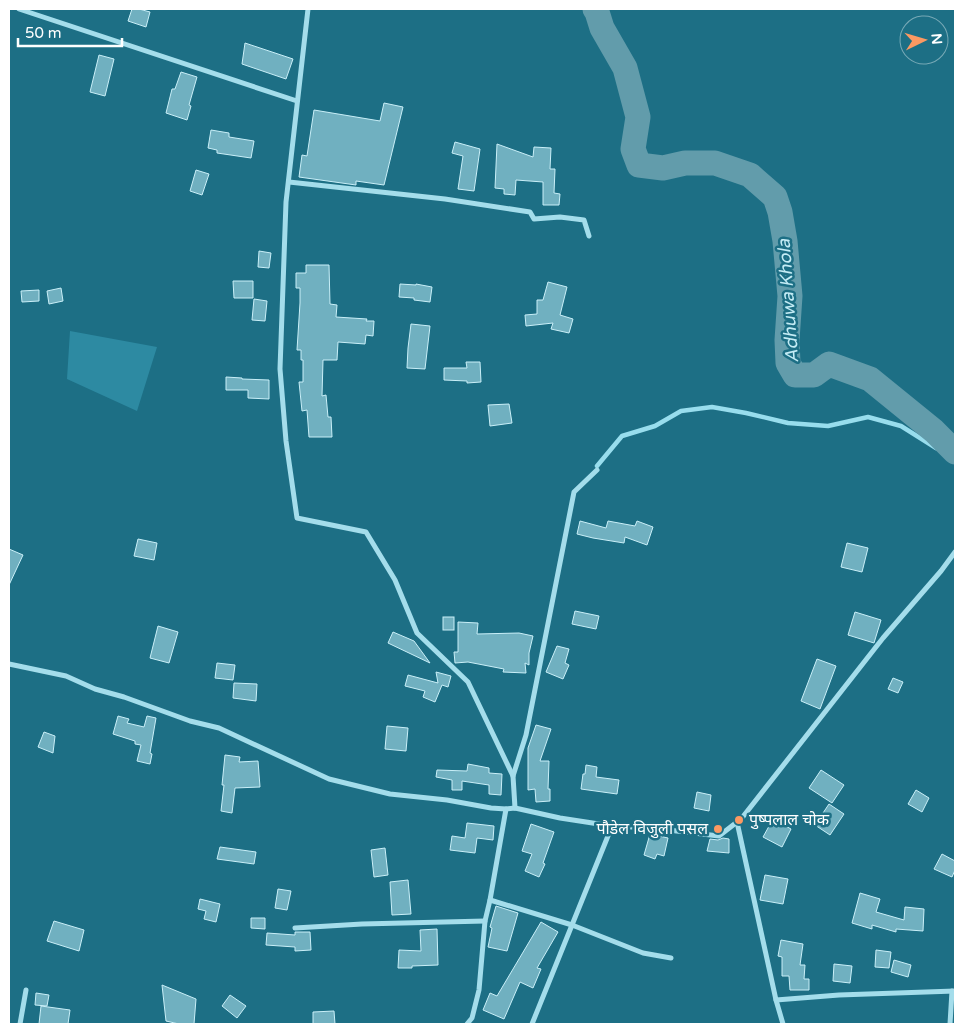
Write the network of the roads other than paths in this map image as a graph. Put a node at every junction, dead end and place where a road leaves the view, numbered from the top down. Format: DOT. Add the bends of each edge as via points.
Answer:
graph roads {
  1 [pos="19,9"];
  2 [pos="308,9"];
  3 [pos="297,101"];
  4 [pos="288,182"];
  5 [pos="589,236"];
  6 [pos="597,470"];
  7 [pos="955,552"];
  8 [pos="9,664"];
  9 [pos="513,776"];
  10 [pos="515,808"];
  11 [pos="506,809"];
  12 [pos="738,822"];
  13 [pos="612,826"];
  14 [pos="490,900"];
  15 [pos="485,921"];
  16 [pos="572,925"];
  17 [pos="295,928"];
  18 [pos="670,958"];
  19 [pos="26,990"];
  20 [pos="954,991"];
  21 [pos="776,1000"];
  22 [pos="20,1024"];
  23 [pos="467,1024"];
  24 [pos="532,1024"];
  25 [pos="783,1024"];
  26 [pos="950,1024"];
  1 -- 3 [label="street"];
  2 -- 3 [label="street"];
  3 -- 4 [label="street"];
  4 -- 5 [label="street" via="474,203 530,212 534,219 560,217 584,220"];
  4 -- 9 [label="street" via="280,369 297,518 366,532 395,580 417,633 468,682"];
  6 -- 9 [label="street" via="574,492 526,735"];
  7 -- 12 [label="street"];
  8 -- 11 [label="street" via="66,676 95,689 220,728 329,779 390,794"];
  9 -- 10 [label="street"];
  10 -- 11 [label="street"];
  10 -- 13 [label="street"];
  11 -- 14 [label="street"];
  12 -- 13 [label="street" via="719,836"];
  12 -- 21 [label="street"];
  13 -- 16 [label="street"];
  14 -- 15 [label="street"];
  14 -- 16 [label="street"];
  15 -- 17 [label="street"];
  15 -- 23 [label="street" via="479,990 472,1018"];
  16 -- 18 [label="street" via="643,953"];
  16 -- 24 [label="street"];
  19 -- 22 [label="street"];
  20 -- 21 [label="street"];
  20 -- 26 [label="street"];
  21 -- 25 [label="street"];
}
